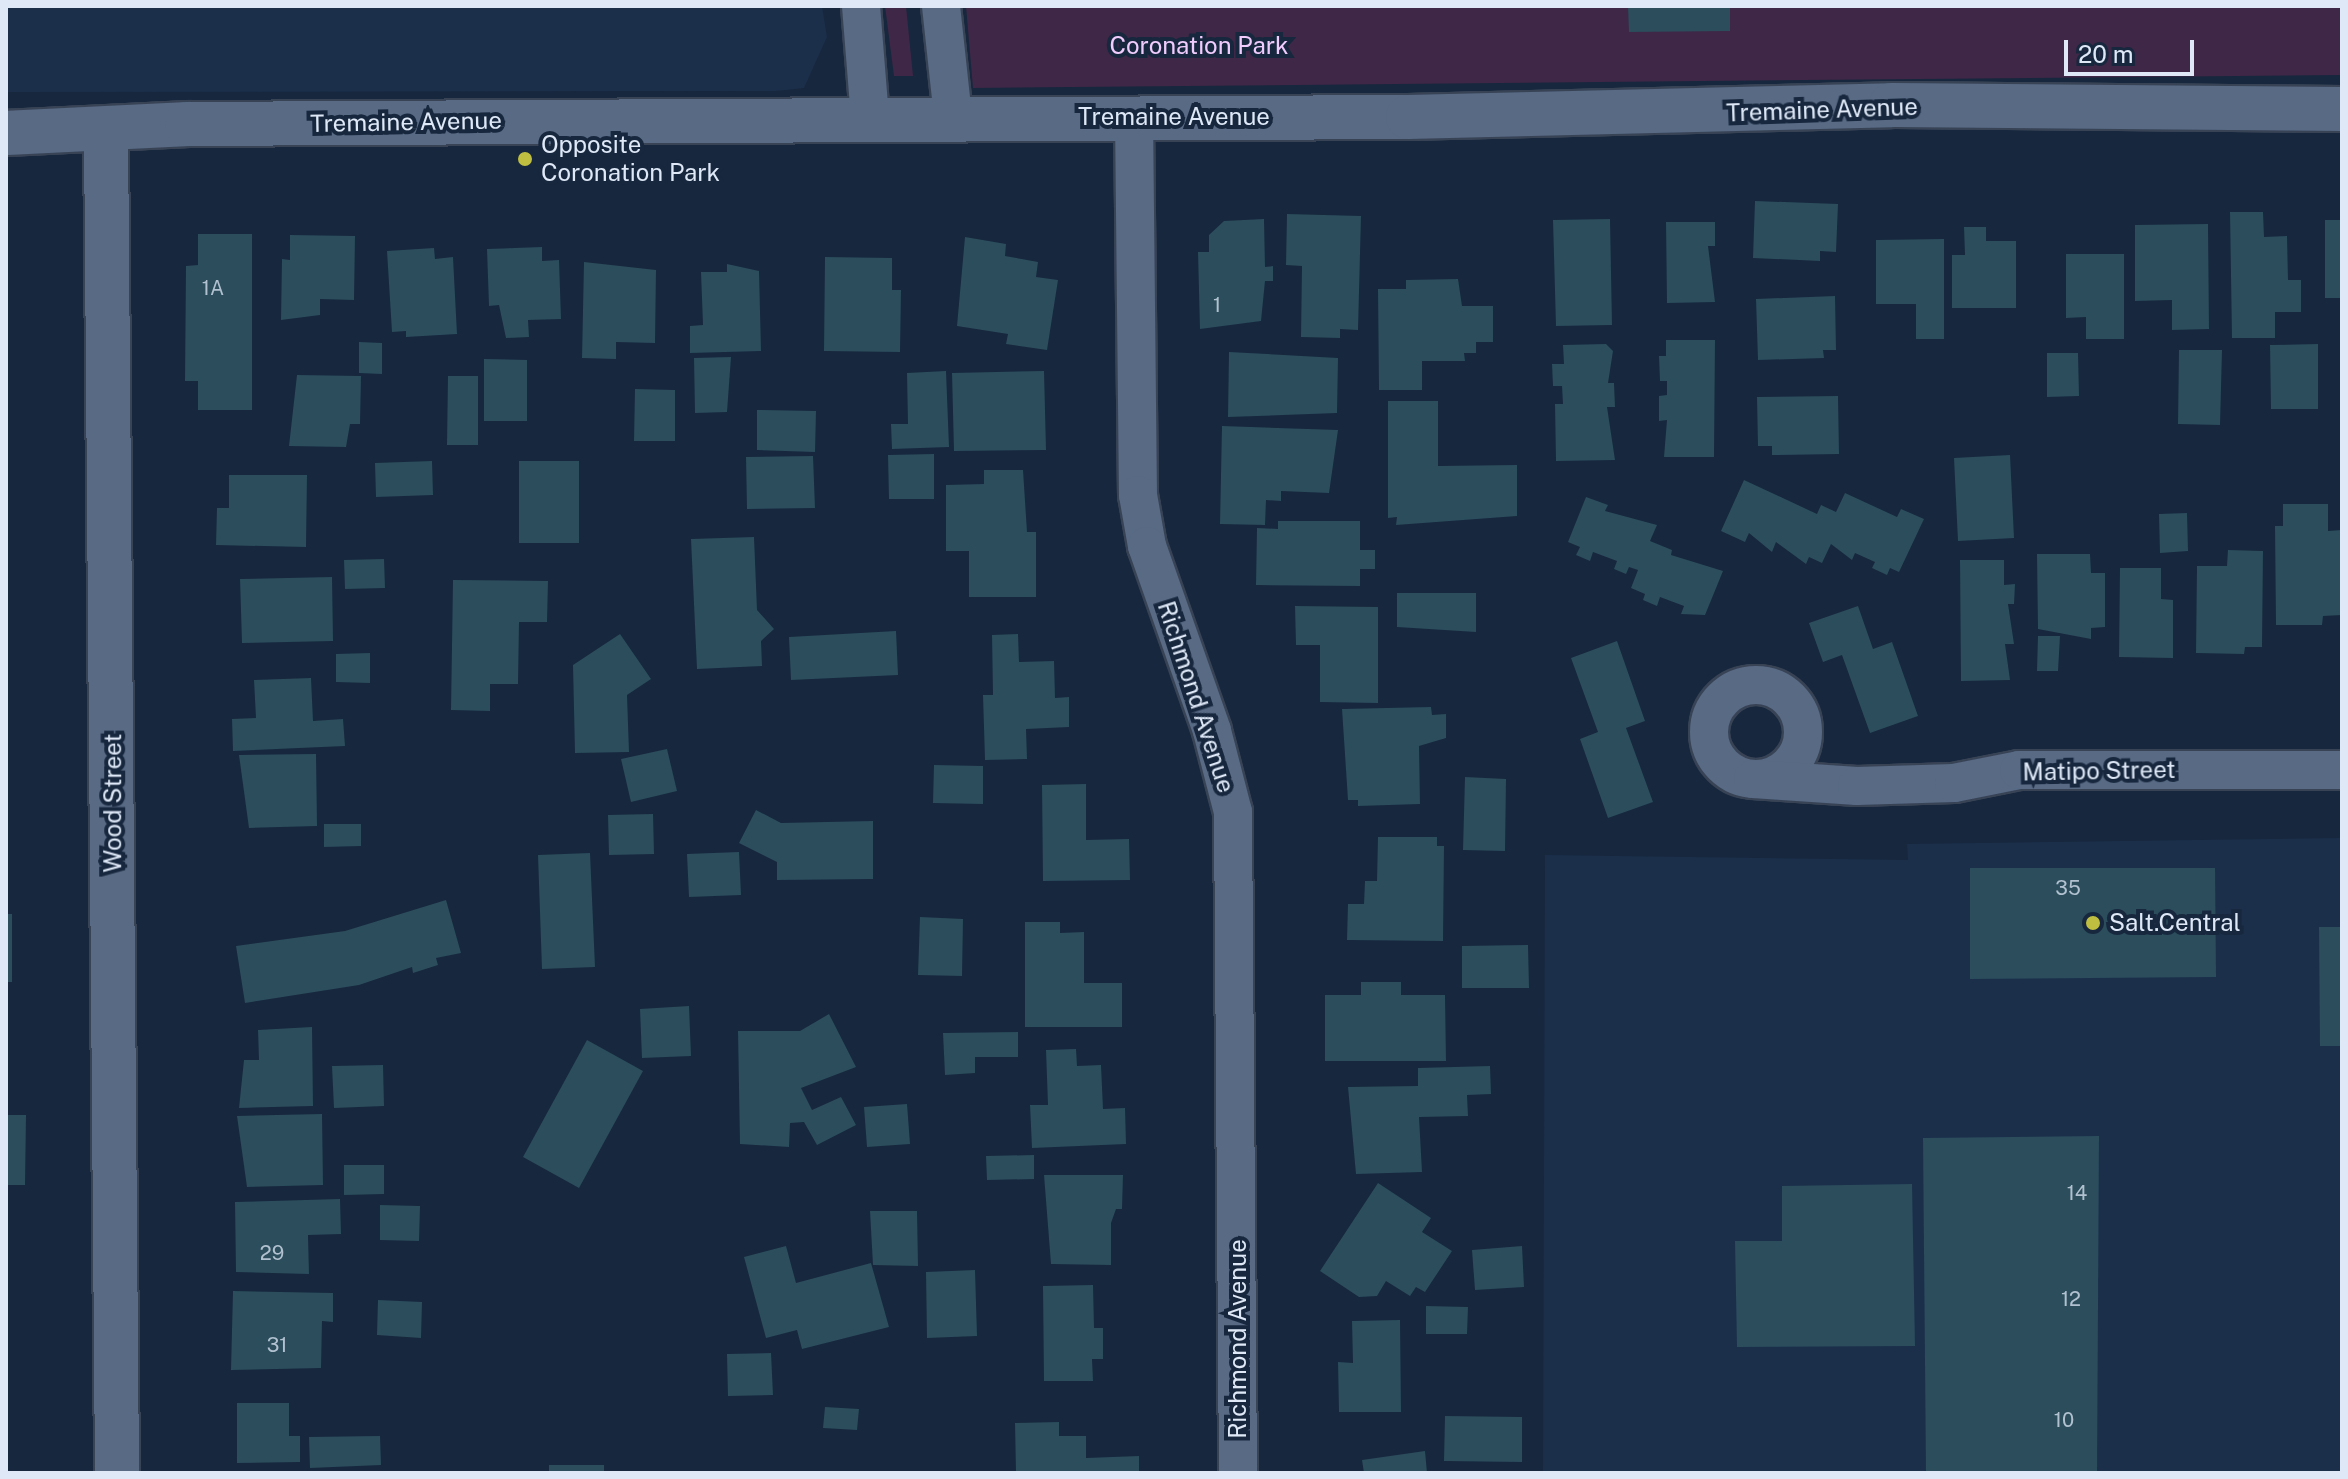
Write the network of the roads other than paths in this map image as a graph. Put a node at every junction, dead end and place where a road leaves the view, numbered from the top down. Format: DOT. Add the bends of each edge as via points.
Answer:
graph roads {
  1 [pos="861,6"];
  2 [pos="941,6"];
  3 [pos="2342,109"];
  4 [pos="1134,116"];
  5 [pos="870,117"];
  6 [pos="953,117"];
  7 [pos="106,132"];
  8 [pos="6,133"];
  9 [pos="1801,747"];
  10 [pos="2342,770"];
  11 [pos="1753,779"];
  12 [pos="1857,786"];
  13 [pos="117,1473"];
  14 [pos="1238,1473"];
  1 -- 5 [label="street"];
  2 -- 6 [label="street"];
  3 -- 4 [label="main road, Tremaine Avenue" via="1891,105 1713,114"];
  4 -- 6 [label="main road, Tremaine Avenue"];
  4 -- 14 [label="street, Richmond Avenue" via="1138,495 1147,546 1212,731 1233,812"];
  5 -- 6 [label="main road, Tremaine Avenue"];
  5 -- 7 [label="main road, Tremaine Avenue" via="187,124"];
  7 -- 8 [label="main road, Tremaine Avenue"];
  7 -- 13 [label="main road, Wood Street"];
  9 -- 11 [label="street" via="1783,771"];
  9 -- 11 [label="street, Matipo Street" via="1800,716 1781,692 1752,685 1723,698 1714,711 1709,740 1725,768"];
  9 -- 12 [label="street, Matipo Street" via="1829,775"];
  10 -- 12 [label="street, Matipo Street" via="2019,770 1954,783"];
  11 -- 12 [label="street, Matipo Street"];
}
